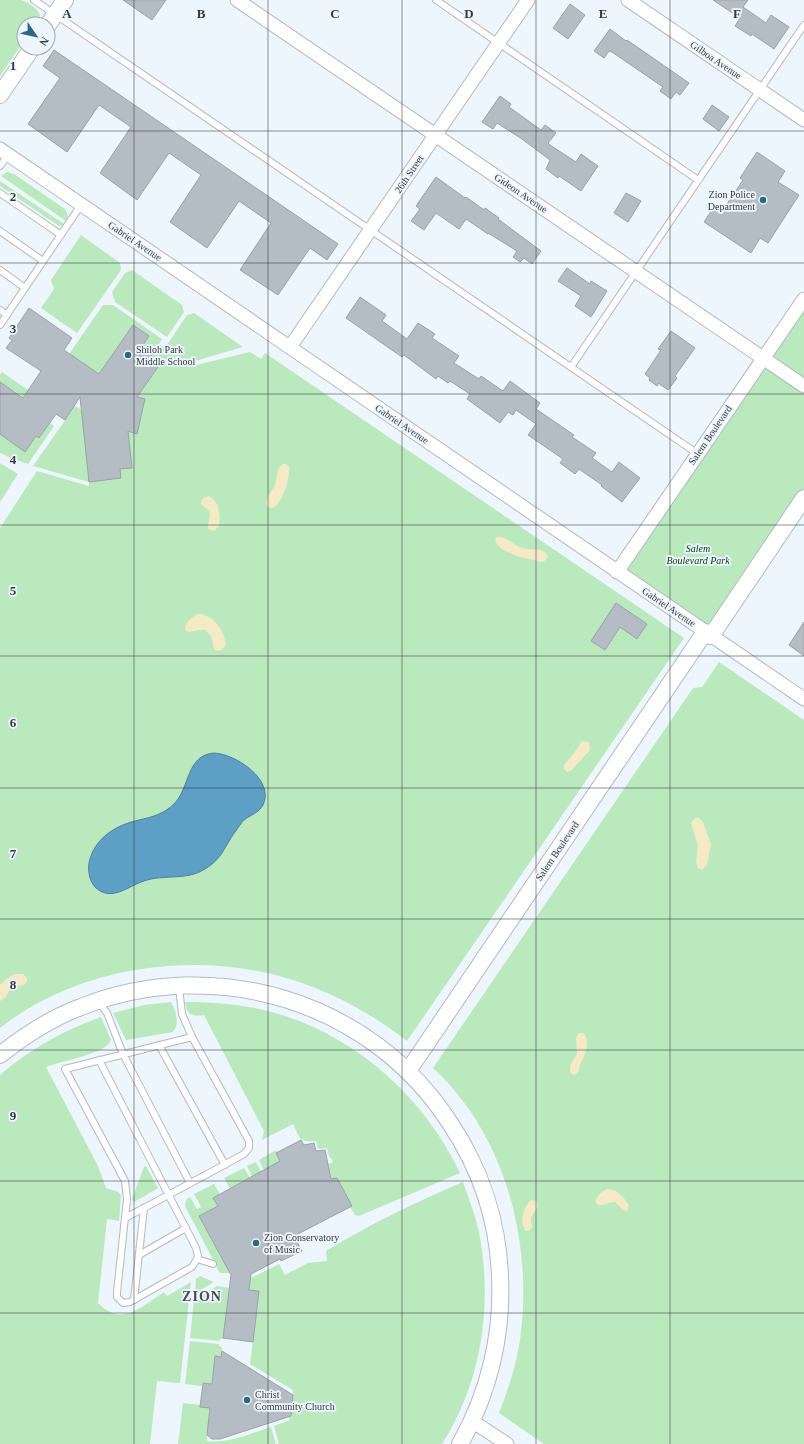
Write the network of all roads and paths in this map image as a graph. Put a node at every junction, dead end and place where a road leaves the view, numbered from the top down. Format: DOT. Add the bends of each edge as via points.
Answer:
graph roads {
  1 [pos="34,0"];
  2 [pos="65,0"];
  3 [pos="238,0"];
  4 [pos="436,0"];
  5 [pos="528,0"];
  6 [pos="628,0"];
  7 [pos="48,16"];
  8 [pos="55,16"];
  9 [pos="56,23"];
  10 [pos="804,25"];
  11 [pos="498,43"];
  12 [pos="27,56"];
  13 [pos="760,90"];
  14 [pos="0,95"];
  15 [pos="804,120"];
  16 [pos="435,135"];
  17 [pos="4,152"];
  18 [pos="0,166"];
  19 [pos="698,180"];
  20 [pos="0,193"];
  21 [pos="81,205"];
  22 [pos="371,229"];
  23 [pos="0,231"];
  24 [pos="61,235"];
  25 [pos="44,261"];
  26 [pos="0,270"];
  27 [pos="636,271"];
  28 [pos="25,288"];
  29 [pos="804,299"];
  30 [pos="0,310"];
  31 [pos="7,315"];
  32 [pos="0,325"];
  33 [pos="290,347"];
  34 [pos="764,358"];
  35 [pos="571,367"];
  36 [pos="804,386"];
  37 [pos="698,454"];
  38 [pos="804,498"];
  39 [pos="617,572"];
  40 [pos="708,634"];
  41 [pos="804,700"];
  42 [pos="178,985"];
  43 [pos="97,1001"];
  44 [pos="192,1037"];
  45 [pos="159,1045"];
  46 [pos="123,1054"];
  47 [pos="0,1055"];
  48 [pos="99,1060"];
  49 [pos="408,1071"];
  50 [pos="225,1165"];
  51 [pos="190,1183"];
  52 [pos="169,1195"];
  53 [pos="144,1208"];
  54 [pos="125,1218"];
  55 [pos="186,1228"];
  56 [pos="139,1255"];
  57 [pos="197,1259"];
  58 [pos="213,1264"];
  59 [pos="134,1300"];
  60 [pos="472,1421"];
  61 [pos="460,1444"];
  62 [pos="507,1444"];
  1 -- 7 [label="lane"];
  2 -- 8 [label="street"];
  3 -- 16 [label="street, Gideon Avenue"];
  4 -- 11 [label="lane"];
  5 -- 11 [label="street, 26th Street"];
  6 -- 13 [label="street, Gilboa Avenue"];
  9 -- 22 [label="lane"];
  10 -- 13 [label="lane"];
  11 -- 16 [label="street, 26th Street"];
  11 -- 19 [label="lane"];
  12 -- 14 [label="street"];
  13 -- 15 [label="street, Gilboa Avenue"];
  13 -- 19 [label="lane"];
  16 -- 22 [label="street, 26th Street"];
  16 -- 27 [label="street, Gideon Avenue"];
  17 -- 18 [label="lane"];
  17 -- 21 [label="street, Gabriel Avenue"];
  19 -- 27 [label="lane"];
  20 -- 24 [label="lane"];
  21 -- 24 [label="lane"];
  21 -- 33 [label="street, Gabriel Avenue"];
  22 -- 33 [label="street, 26th Street"];
  22 -- 35 [label="lane"];
  23 -- 25 [label="lane"];
  24 -- 25 [label="lane"];
  25 -- 28 [label="lane"];
  26 -- 28 [label="lane"];
  27 -- 34 [label="street, Gideon Avenue"];
  27 -- 35 [label="lane"];
  28 -- 31 [label="lane"];
  29 -- 34 [label="street, Salem Boulevard"];
  30 -- 31 [label="lane"];
  31 -- 32 [label="lane"];
  33 -- 39 [label="street, Gabriel Avenue"];
  34 -- 36 [label="street, Gideon Avenue"];
  34 -- 37 [label="street, Salem Boulevard"];
  35 -- 37 [label="lane"];
  37 -- 39 [label="street, Salem Boulevard"];
  38 -- 40 [label="street, Salem Boulevard"];
  39 -- 40 [label="street, Gabriel Avenue"];
  40 -- 41 [label="street, Gabriel Avenue"];
  40 -- 49 [label="street, Salem Boulevard"];
  42 -- 43 [label="street" via="140,990"];
  42 -- 44 [label="lane" via="182,1014"];
  42 -- 49 [label="street" via="230,987 296,1002 357,1031"];
  43 -- 46 [label="lane" via="107,1013"];
  43 -- 47 [label="street" via="46,1024"];
  44 -- 45 [label="lane"];
  44 -- 50 [label="lane" via="249,1141 247,1152"];
  45 -- 46 [label="lane"];
  45 -- 50 [label="lane"];
  46 -- 48 [label="lane"];
  46 -- 51 [label="lane"];
  48 -- 52 [label="lane"];
  48 -- 54 [label="lane" via="65,1069 125,1181"];
  49 -- 60 [label="street" via="434,1100 467,1151 489,1206 497,1245 501,1285 498,1331 487,1383"];
  50 -- 51 [label="lane"];
  51 -- 52 [label="lane"];
  52 -- 53 [label="lane"];
  52 -- 55 [label="lane"];
  53 -- 54 [label="lane"];
  53 -- 56 [label="lane"];
  54 -- 59 [label="lane" via="117,1295 123,1303"];
  55 -- 56 [label="lane"];
  55 -- 57 [label="lane" via="196,1248"];
  56 -- 59 [label="lane"];
  57 -- 58 [label="lane"];
  57 -- 59 [label="lane" via="192,1267"];
  60 -- 61 [label="street"];
  60 -- 62 [label="street"];
}
